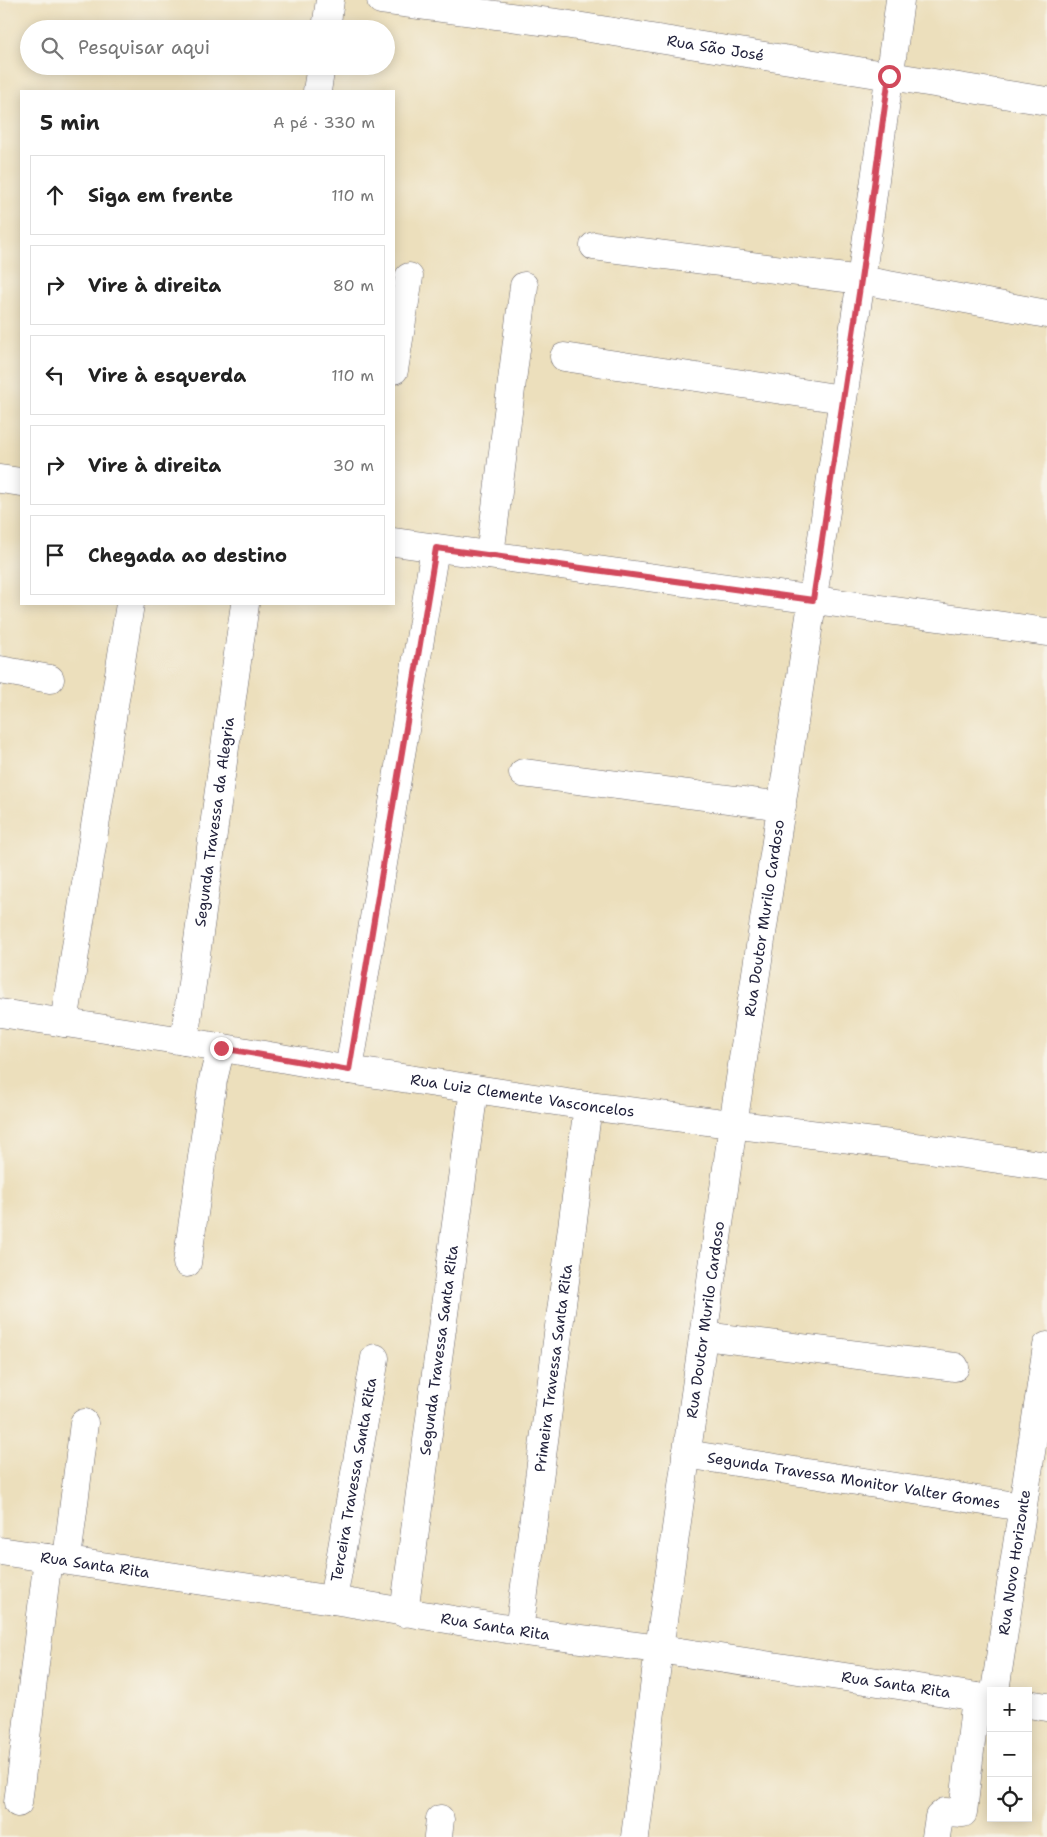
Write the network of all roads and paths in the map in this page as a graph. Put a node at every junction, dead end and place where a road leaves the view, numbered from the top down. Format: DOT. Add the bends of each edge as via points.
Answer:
graph roads {
  1 [pos="330,0"];
  2 [pos="381,0"];
  3 [pos="900,0"];
  4 [pos="566,12"];
  5 [pos="327,20"];
  6 [pos="320,75"];
  7 [pos="889,76"];
  8 [pos="317,90"];
  9 [pos="1047,101"];
  10 [pos="594,246"];
  11 [pos="409,277"];
  12 [pos="861,280"];
  13 [pos="524,286"];
  14 [pos="1047,314"];
  15 [pos="564,357"];
  16 [pos="395,364"];
  17 [pos="842,399"];
  18 [pos="0,479"];
  19 [pos="20,482"];
  20 [pos="395,542"];
  21 [pos="436,548"];
  22 [pos="490,555"];
  23 [pos="813,600"];
  24 [pos="130,605"];
  25 [pos="246,605"];
  26 [pos="1047,632"];
  27 [pos="0,670"];
  28 [pos="50,679"];
  29 [pos="523,773"];
  30 [pos="782,806"];
  31 [pos="0,1013"];
  32 [pos="64,1023"];
  33 [pos="184,1041"];
  34 [pos="221,1048"];
  35 [pos="349,1070"];
  36 [pos="474,1089"];
  37 [pos="588,1106"];
  38 [pos="733,1125"];
  39 [pos="1047,1166"];
  40 [pos="187,1263"];
  41 [pos="704,1336"];
  42 [pos="1047,1346"];
  43 [pos="374,1358"];
  44 [pos="955,1367"];
  45 [pos="84,1423"];
  46 [pos="686,1454"];
  47 [pos="1022,1507"];
  48 [pos="0,1551"];
  49 [pos="58,1559"];
  50 [pos="333,1600"];
  51 [pos="404,1613"];
  52 [pos="519,1631"];
  53 [pos="659,1649"];
  54 [pos="988,1687"];
  55 [pos="987,1695"];
  56 [pos="1032,1705"];
  57 [pos="1047,1707"];
  58 [pos="18,1804"];
  59 [pos="635,1837"];
  60 [pos="936,1837"];
  1 -- 5 [label="street"];
  2 -- 4 [label="street, Rua São José"];
  3 -- 7 [label="street, Rua Doutor Murilo Cardoso"];
  4 -- 7 [label="street, Rua São José"];
  6 -- 8 [label="street"];
  7 -- 9 [label="street, Rua São José"];
  7 -- 12 [label="street, Rua Doutor Murilo Cardoso"];
  10 -- 12 [label="street"];
  11 -- 16 [label="street"];
  12 -- 14 [label="street"];
  12 -- 17 [label="street, Rua Doutor Murilo Cardoso"];
  13 -- 22 [label="street"];
  15 -- 17 [label="street"];
  17 -- 23 [label="street, Rua Doutor Murilo Cardoso"];
  18 -- 19 [label="street"];
  20 -- 21 [label="street"];
  21 -- 22 [label="street"];
  21 -- 35 [label="street"];
  22 -- 23 [label="street"];
  23 -- 26 [label="street"];
  23 -- 30 [label="street, Rua Doutor Murilo Cardoso"];
  24 -- 32 [label="street"];
  25 -- 33 [label="street, Segunda Travessa da Alegria"];
  27 -- 28 [label="street"];
  29 -- 30 [label="street"];
  30 -- 38 [label="street, Rua Doutor Murilo Cardoso"];
  31 -- 32 [label="street, Rua Luiz Clemente Vasconcelos"];
  32 -- 33 [label="street, Rua Luiz Clemente Vasconcelos"];
  33 -- 34 [label="street, Rua Luiz Clemente Vasconcelos"];
  34 -- 35 [label="street, Rua Luiz Clemente Vasconcelos"];
  34 -- 40 [label="street" via="213,1080"];
  35 -- 36 [label="street, Rua Luiz Clemente Vasconcelos"];
  36 -- 37 [label="street, Rua Luiz Clemente Vasconcelos"];
  36 -- 51 [label="street, Segunda Travessa Santa Rita"];
  37 -- 38 [label="street, Rua Luiz Clemente Vasconcelos"];
  37 -- 52 [label="street, Primeira Travessa Santa Rita"];
  38 -- 39 [label="street, Rua Luiz Clemente Vasconcelos"];
  38 -- 41 [label="street, Rua Doutor Murilo Cardoso"];
  41 -- 44 [label="street"];
  41 -- 46 [label="street, Rua Doutor Murilo Cardoso"];
  42 -- 47 [label="street, Rua Novo Horizonte"];
  43 -- 50 [label="street, Terceira Travessa Santa Rita"];
  45 -- 49 [label="street"];
  46 -- 47 [label="street, Segunda Travessa Monitor Valter Gomes"];
  46 -- 53 [label="street, Rua Doutor Murilo Cardoso"];
  47 -- 54 [label="street, Rua Novo Horizonte"];
  48 -- 49 [label="street, Rua Santa Rita"];
  49 -- 50 [label="street, Rua Santa Rita"];
  49 -- 58 [label="street"];
  50 -- 51 [label="street, Rua Santa Rita"];
  51 -- 52 [label="street, Rua Santa Rita"];
  52 -- 53 [label="street, Rua Santa Rita"];
  53 -- 55 [label="street, Rua Santa Rita"];
  53 -- 59 [label="street, Rua Doutor Murilo Cardoso"];
  55 -- 60 [label="street, Rua Novo Horizonte" via="963,1813 945,1812 938,1817"];
  56 -- 57 [label="street"];
}
